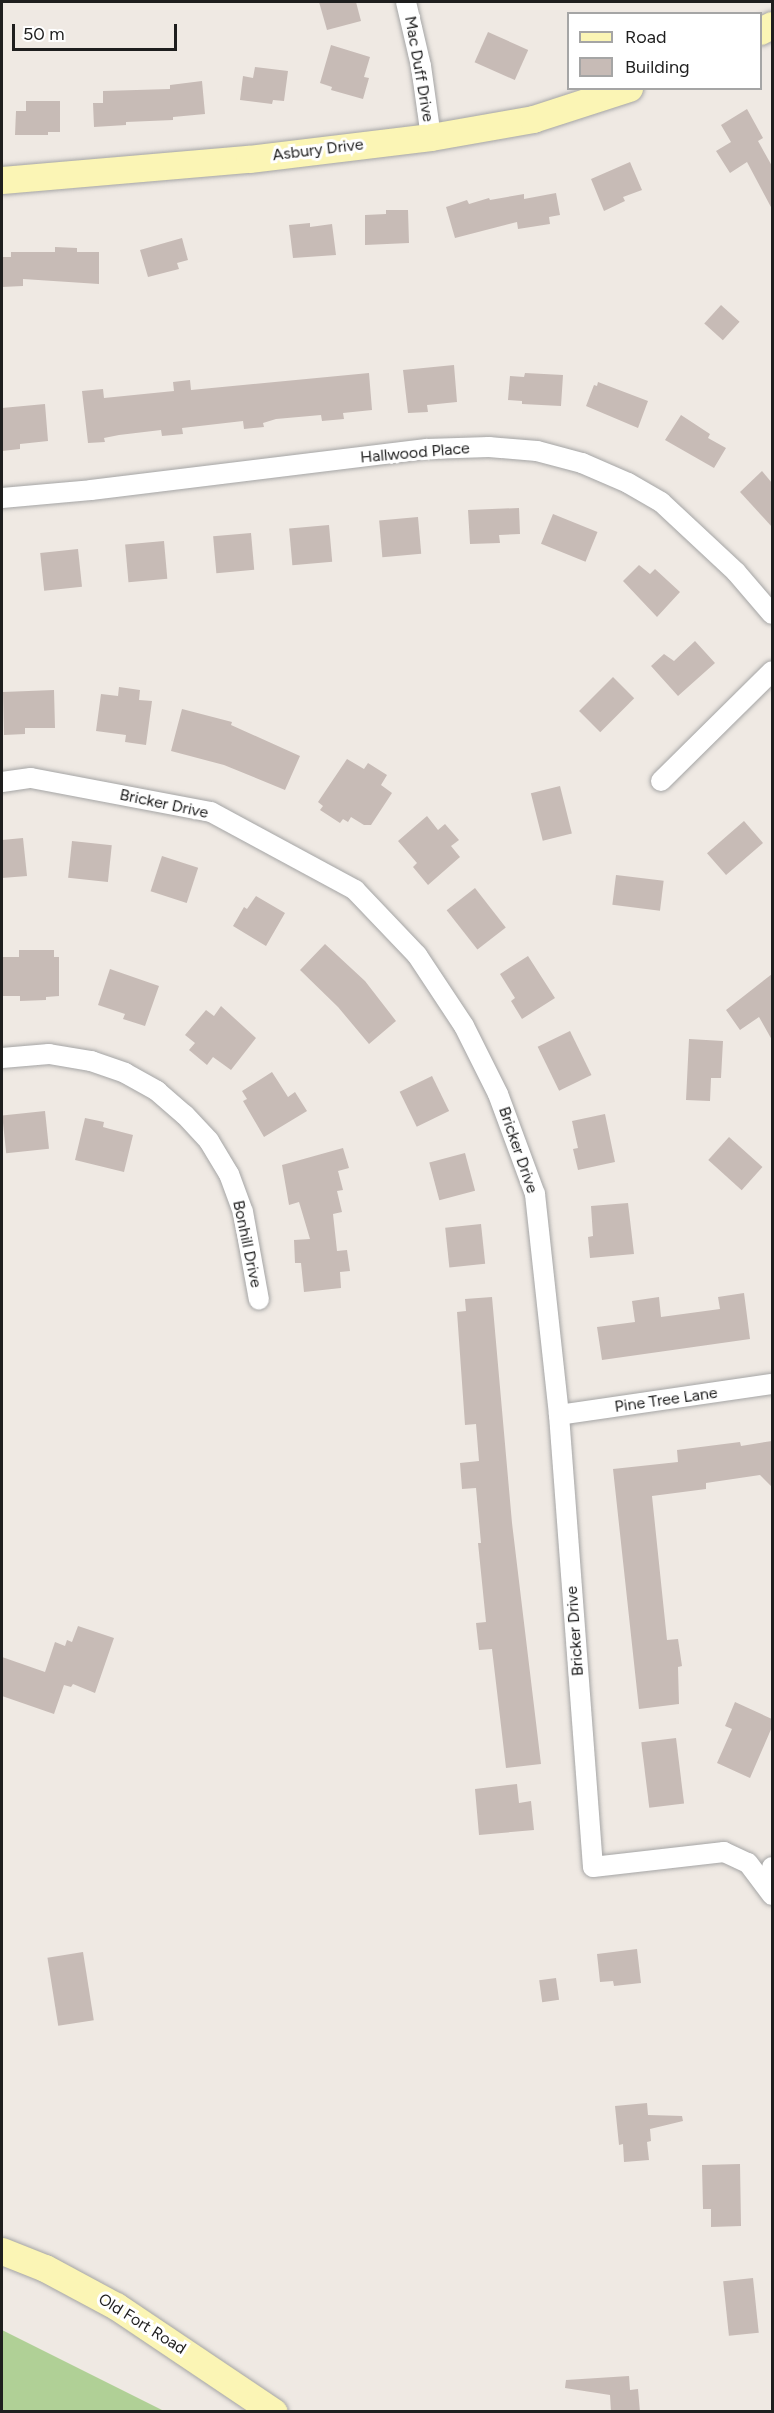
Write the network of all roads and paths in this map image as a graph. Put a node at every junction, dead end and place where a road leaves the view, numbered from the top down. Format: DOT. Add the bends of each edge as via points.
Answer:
graph roads {
  1 [pos="406,2"];
  2 [pos="766,2"];
  3 [pos="772,12"];
  4 [pos="623,90"];
  5 [pos="431,137"];
  6 [pos="2,180"];
  7 [pos="2,498"];
  8 [pos="772,614"];
  9 [pos="772,671"];
  10 [pos="661,781"];
  11 [pos="2,782"];
  12 [pos="2,1058"];
  13 [pos="259,1300"];
  14 [pos="772,1384"];
  15 [pos="559,1415"];
  16 [pos="772,1895"];
  17 [pos="2,2251"];
  18 [pos="274,2412"];
  1 -- 5 [label="street, Mac Duff Drive" via="421,66"];
  2 -- 3 [label="street"];
  4 -- 5 [label="street, Asbury Drive" via="533,119"];
  5 -- 6 [label="street, Asbury Drive" via="237,161"];
  7 -- 8 [label="street, Hallwood Place" via="427,449 489,447 537,451 592,467 661,502 736,572"];
  9 -- 10 [label="street"];
  11 -- 15 [label="street, Bricker Drive" via="31,778 211,812 355,890 417,955 464,1026 498,1094 535,1194"];
  12 -- 13 [label="street, Bonhill Drive" via="49,1054 91,1061 125,1073 185,1115 209,1141 230,1173 243,1212"];
  14 -- 15 [label="street, Pine Tree Lane"];
  15 -- 16 [label="street, Bricker Drive" via="593,1867 724,1852 748,1863"];
  17 -- 18 [label="street, Old Fort Road" via="45,2268 116,2306"];
}
